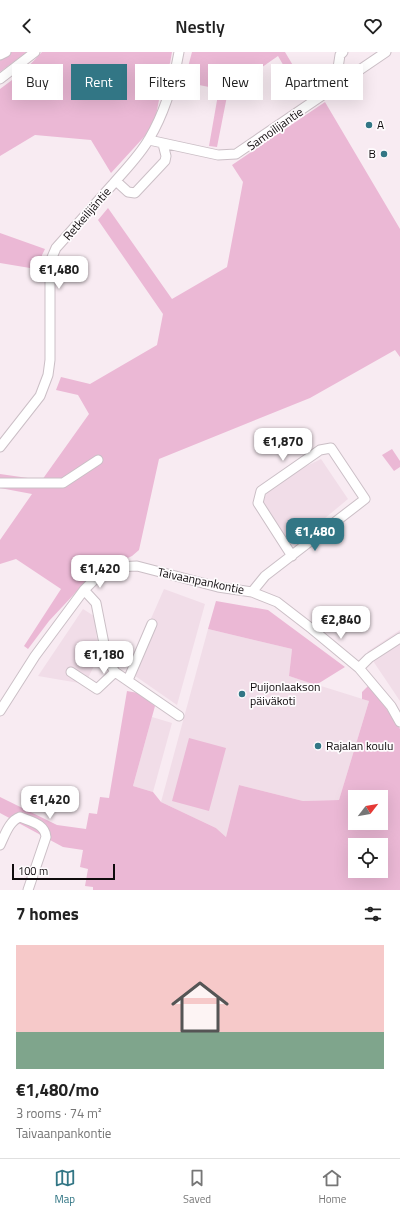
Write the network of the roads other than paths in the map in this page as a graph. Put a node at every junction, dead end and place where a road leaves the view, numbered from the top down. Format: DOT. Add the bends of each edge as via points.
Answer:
graph roads {
  1 [pos="6,52"];
  2 [pos="35,52"];
  3 [pos="179,52"];
  4 [pos="343,52"];
  5 [pos="386,52"];
  6 [pos="0,55"];
  7 [pos="339,64"];
  8 [pos="363,68"];
  9 [pos="0,79"];
  10 [pos="316,100"];
  11 [pos="149,140"];
  12 [pos="163,144"];
  13 [pos="116,181"];
  14 [pos="0,447"];
  15 [pos="98,460"];
  16 [pos="0,483"];
  17 [pos="292,556"];
  18 [pos="84,590"];
  19 [pos="252,592"];
  20 [pos="152,624"];
  21 [pos="400,638"];
  22 [pos="359,668"];
  23 [pos="71,672"];
  24 [pos="115,672"];
  25 [pos="128,680"];
  26 [pos="0,711"];
  27 [pos="179,716"];
  28 [pos="400,722"];
  29 [pos="0,845"];
  30 [pos="28,890"];
  1 -- 6 [label="street"];
  2 -- 9 [label="street"];
  3 -- 11 [label="street, Retkeilijäntie" via="168,93"];
  4 -- 7 [label="street"];
  5 -- 8 [label="street, Samoilijantie"];
  10 -- 12 [label="street, Samoilijantie" via="236,154 218,155"];
  11 -- 12 [label="street, Samoilijantie"];
  11 -- 13 [label="street, Retkeilijäntie"];
  12 -- 13 [label="street" via="166,156 164,161 135,193 128,192"];
  13 -- 14 [label="street, Retkeilijäntie" via="56,248 50,262 48,375 40,396"];
  15 -- 16 [label="street" via="63,483"];
  17 -- 17 [label="street, Taivaanpankontie" via="365,499 331,448 320,450 261,491 258,503"];
  17 -- 19 [label="street, Taivaanpankontie" via="265,576"];
  18 -- 19 [label="street, Taivaanpankontie" via="98,576 115,567 137,566 218,587"];
  18 -- 24 [label="street" via="96,603 106,659"];
  18 -- 26 [label="street, Taivaanpankontie" via="35,656"];
  19 -- 22 [label="street" via="277,602"];
  20 -- 25 [label="street"];
  21 -- 22 [label="street" via="369,658"];
  22 -- 28 [label="street" via="391,706"];
  23 -- 24 [label="street" via="97,689"];
  24 -- 25 [label="street"];
  25 -- 27 [label="street"];
  29 -- 30 [label="street" via="14,819 20,817 45,830 46,837"];
}
